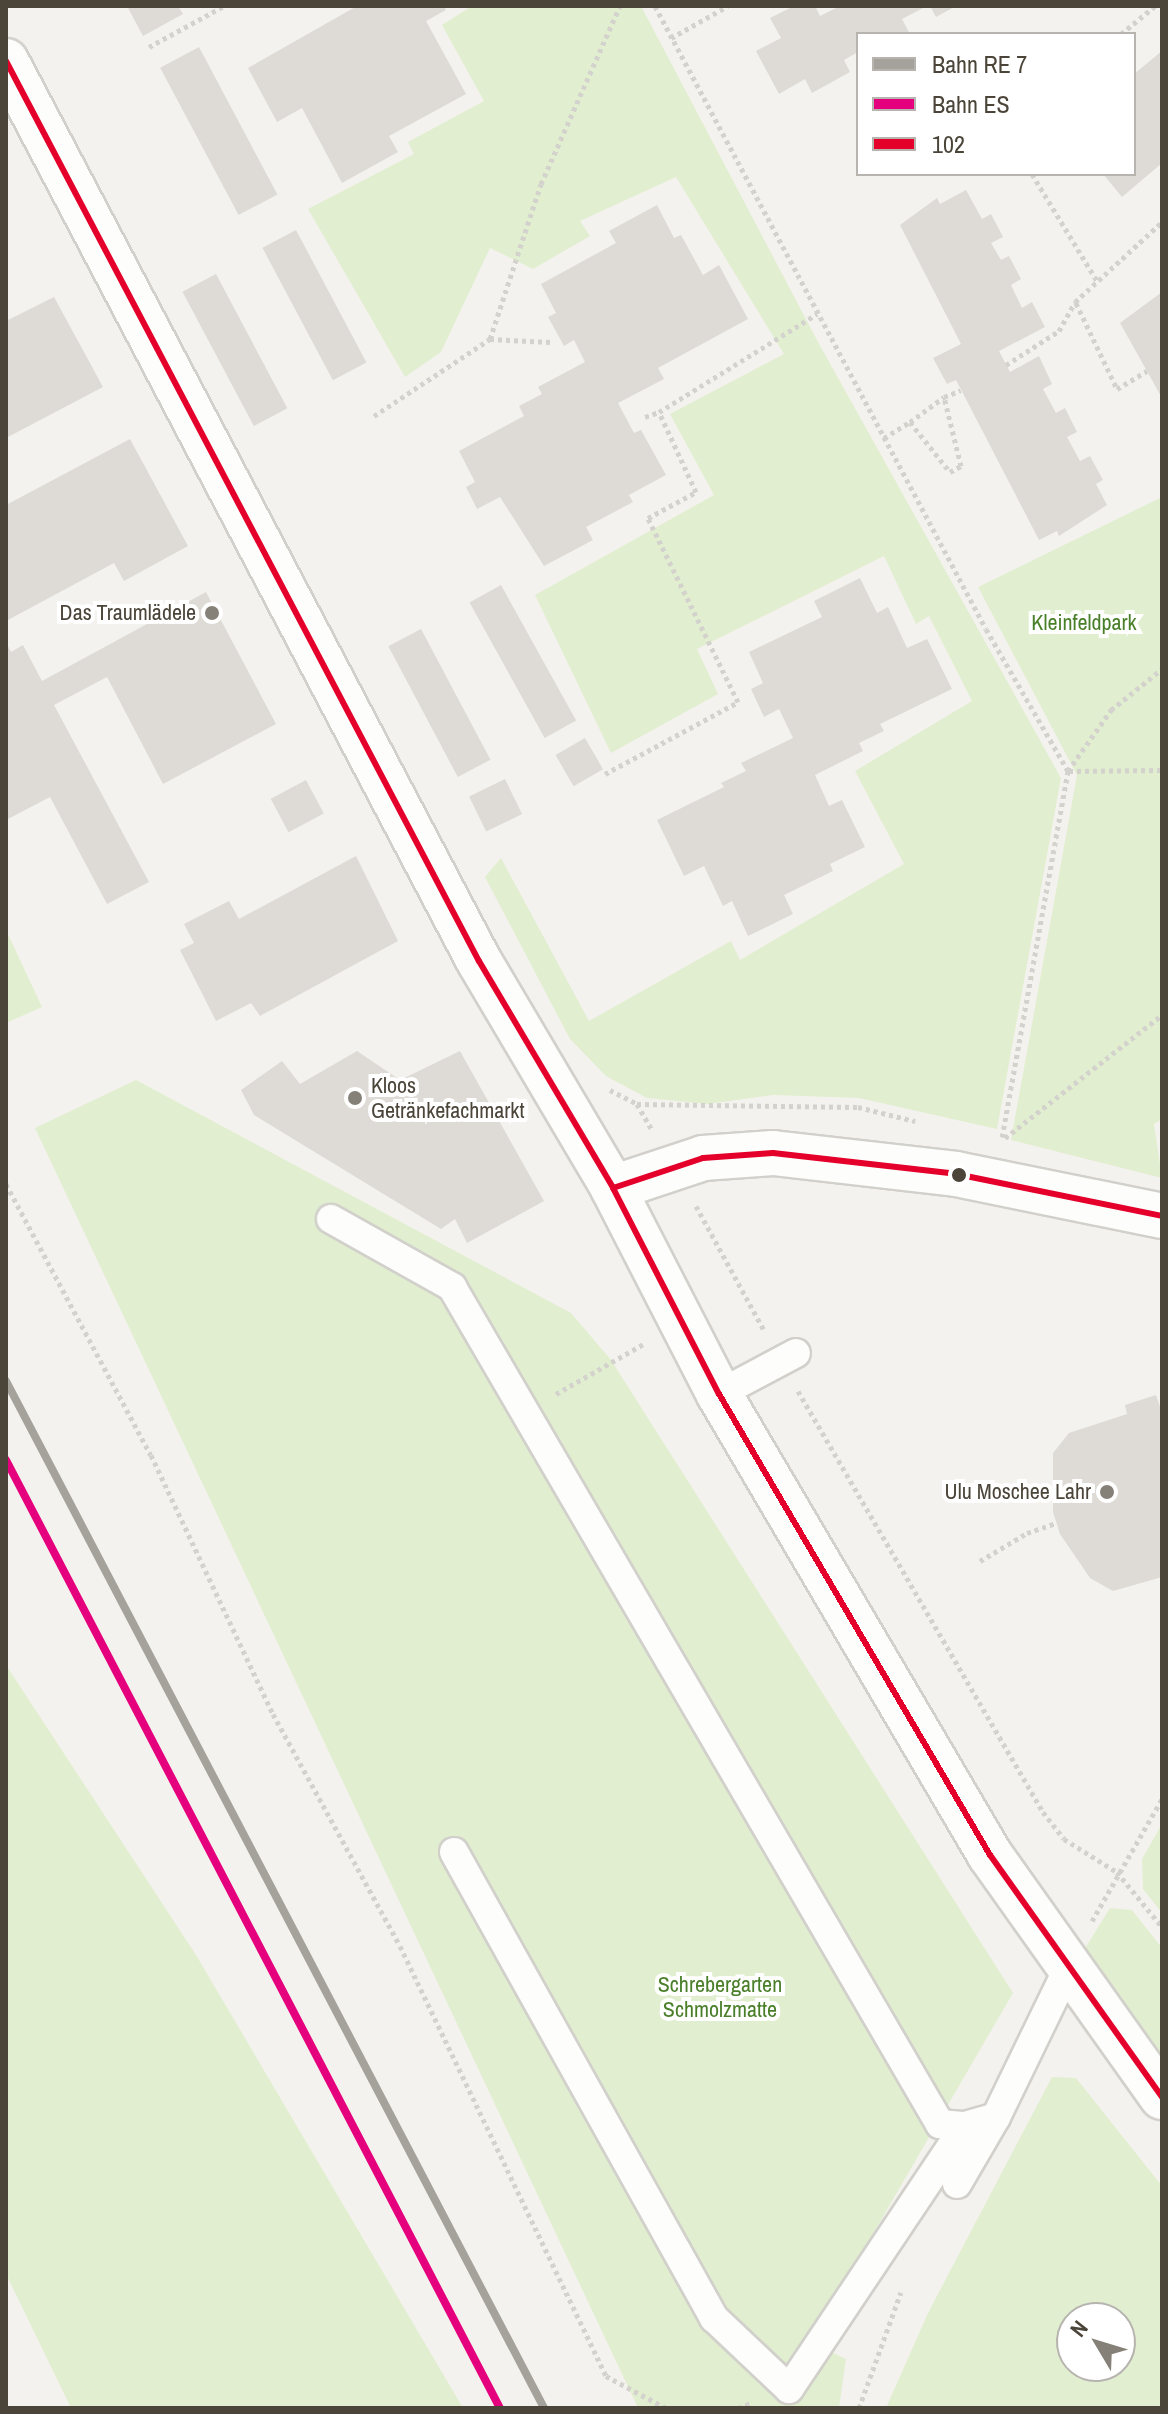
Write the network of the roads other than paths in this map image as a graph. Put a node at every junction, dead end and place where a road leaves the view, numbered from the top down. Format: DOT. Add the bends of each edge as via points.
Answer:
graph roads {
  1 [pos="6,61"];
  2 [pos="613,1188"];
  3 [pos="1162,1216"];
  4 [pos="331,1219"];
  5 [pos="788,1357"];
  6 [pos="719,1394"];
  7 [pos="454,1852"];
  8 [pos="1068,1969"];
  9 [pos="1162,2097"];
  10 [pos="996,2117"];
  11 [pos="965,2126"];
  12 [pos="957,2184"];
  1 -- 2 [label="street" via="479,961"];
  2 -- 3 [label="street" via="674,1166 773,1153 956,1174"];
  2 -- 6 [label="street"];
  4 -- 11 [label="lane" via="452,1287 940,2124"];
  5 -- 6 [label="lane"];
  6 -- 8 [label="street" via="990,1855"];
  7 -- 11 [label="lane" via="714,2318 789,2389"];
  8 -- 9 [label="street"];
  8 -- 10 [label="lane"];
  10 -- 11 [label="lane"];
  10 -- 12 [label="lane"];
}
